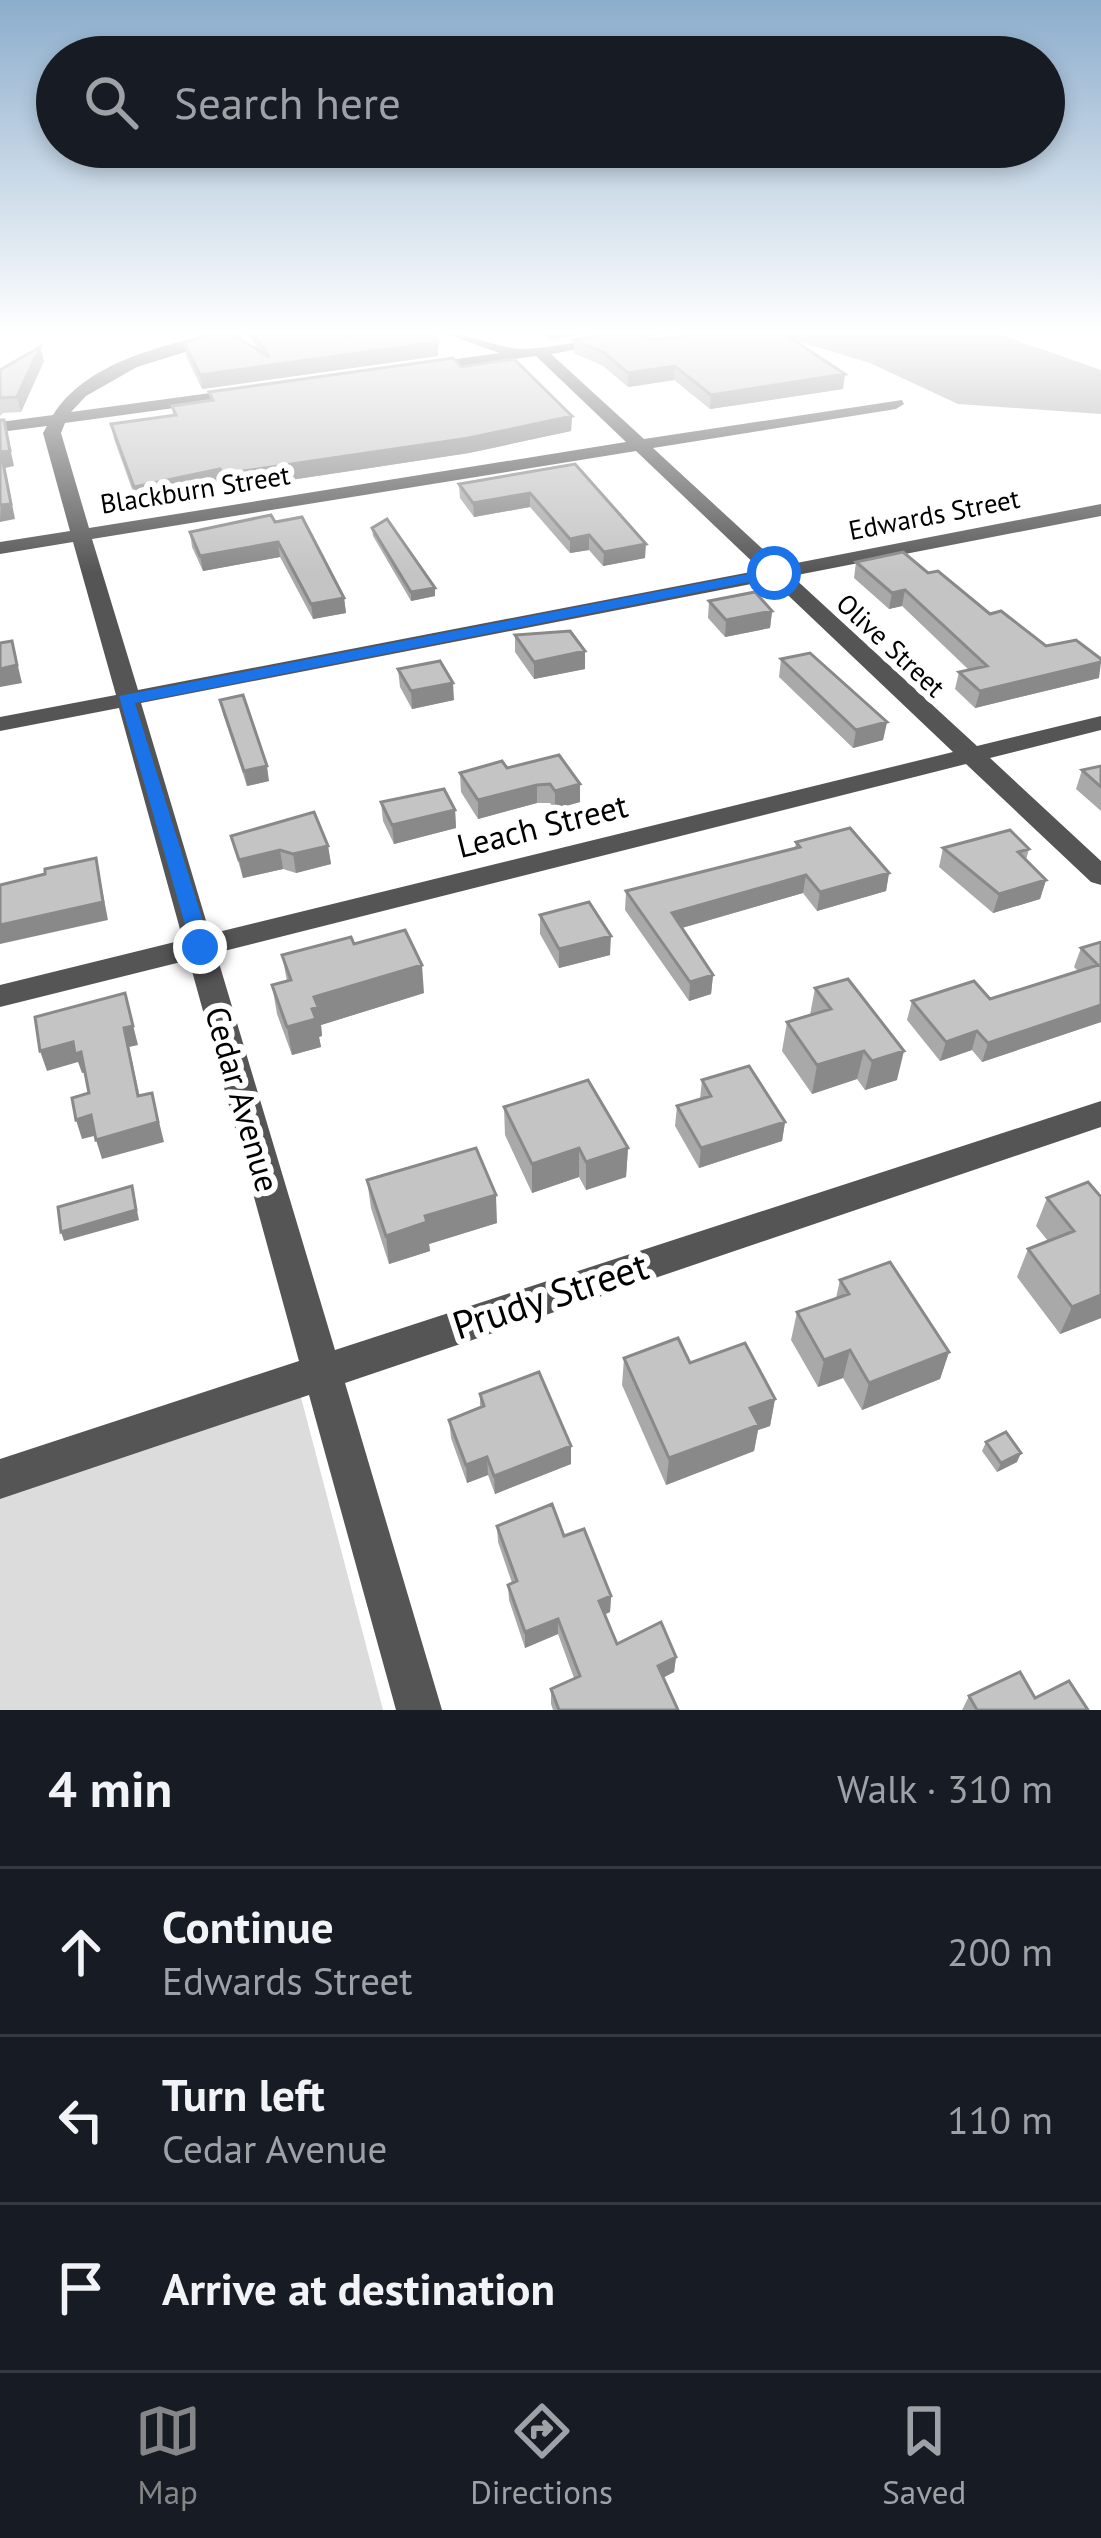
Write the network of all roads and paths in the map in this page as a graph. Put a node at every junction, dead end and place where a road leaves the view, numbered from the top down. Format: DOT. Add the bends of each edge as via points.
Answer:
graph roads {
  1 [pos="63,413"];
  2 [pos="103,413"];
  3 [pos="602,413"];
  4 [pos="841,413"];
  5 [pos="58,419"];
  6 [pos="0,428"];
  7 [pos="640,445"];
  8 [pos="1101,510"];
  9 [pos="81,535"];
  10 [pos="0,548"];
  11 [pos="774,573"];
  12 [pos="125,700"];
  13 [pos="1101,723"];
  14 [pos="0,724"];
  15 [pos="971,755"];
  16 [pos="1101,876"];
  17 [pos="200,947"];
  18 [pos="0,996"];
  19 [pos="1101,1114"];
  20 [pos="321,1371"];
  21 [pos="0,1479"];
  22 [pos="418,1710"];
  1 -- 5 [label="street"];
  2 -- 5 [label="street"];
  3 -- 7 [label="street, Olive Street"];
  4 -- 7 [label="street, Blackburn Street"];
  5 -- 6 [label="street"];
  5 -- 9 [label="street, Cedar Avenue" via="56,456"];
  7 -- 9 [label="street, Blackburn Street"];
  7 -- 11 [label="street, Olive Street"];
  8 -- 11 [label="street, Edwards Street"];
  9 -- 10 [label="street, Blackburn Street"];
  9 -- 12 [label="street, Cedar Avenue"];
  11 -- 12 [label="street, Edwards Street"];
  11 -- 15 [label="street, Olive Street"];
  12 -- 14 [label="street, Edwards Street"];
  12 -- 17 [label="street, Cedar Avenue"];
  13 -- 15 [label="street, Leach Street"];
  15 -- 16 [label="street, Olive Street"];
  15 -- 17 [label="street, Leach Street"];
  17 -- 18 [label="street, Leach Street"];
  17 -- 20 [label="street, Cedar Avenue"];
  19 -- 20 [label="street, Prudy Street"];
  20 -- 21 [label="street, Prudy Street"];
  20 -- 22 [label="street, Cedar Avenue"];
}
